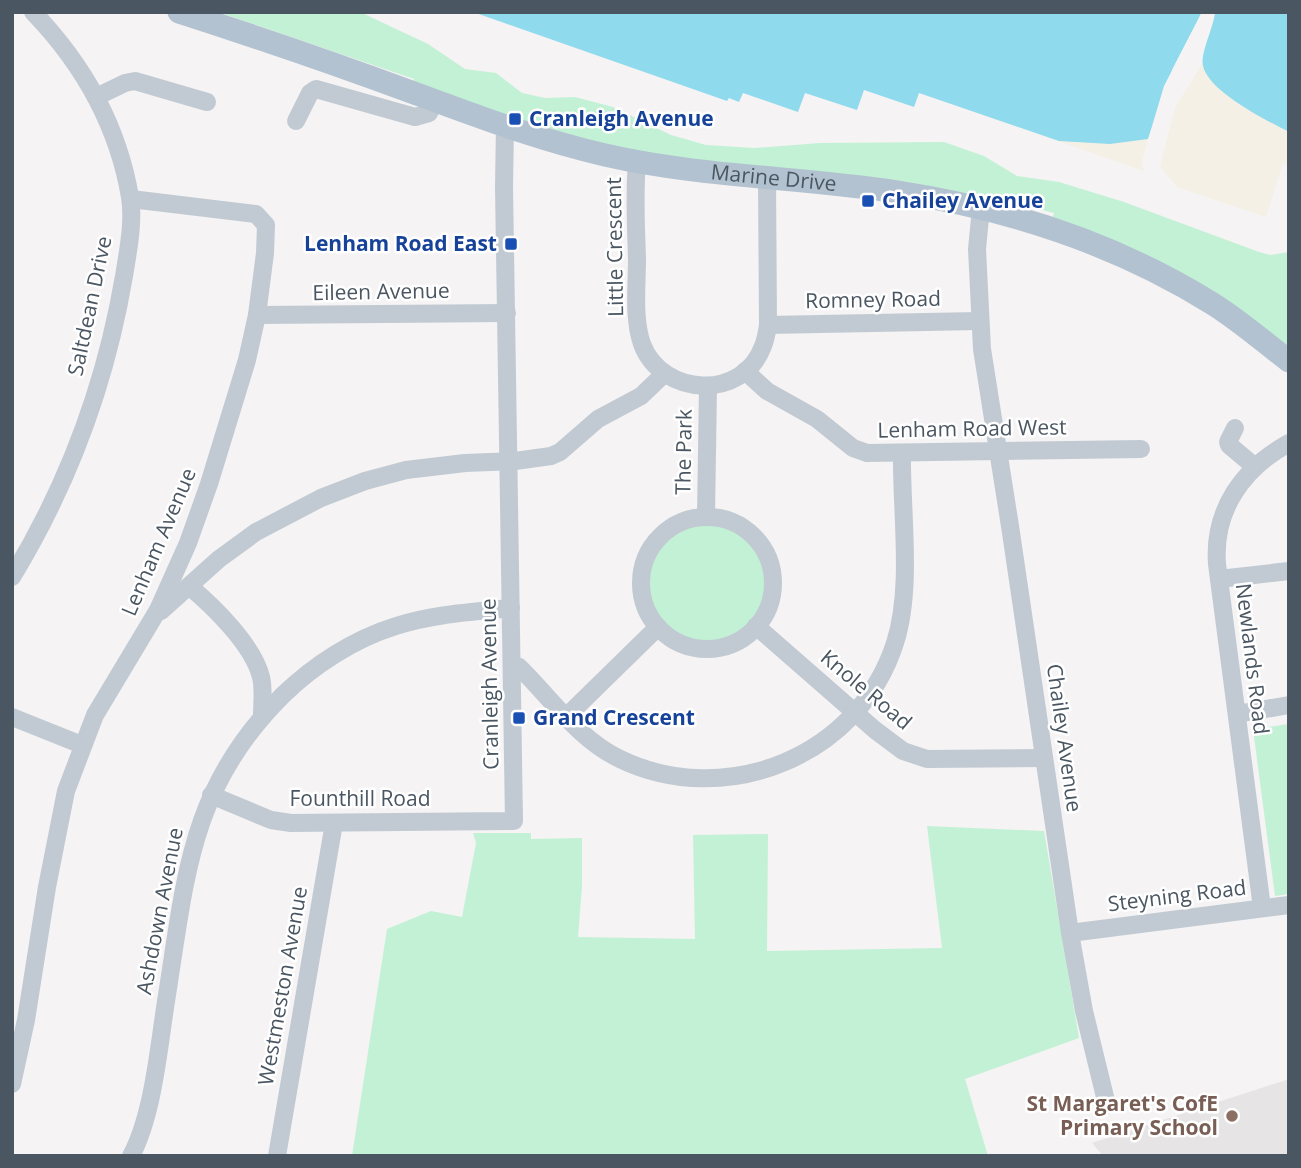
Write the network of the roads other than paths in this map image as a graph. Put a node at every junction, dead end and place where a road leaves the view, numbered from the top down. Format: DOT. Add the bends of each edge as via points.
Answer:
graph roads {
  1 [pos="33,12"];
  2 [pos="179,12"];
  3 [pos="96,97"];
  4 [pos="435,101"];
  5 [pos="196,104"];
  6 [pos="296,121"];
  7 [pos="505,126"];
  8 [pos="637,162"];
  9 [pos="767,178"];
  10 [pos="131,199"];
  11 [pos="981,208"];
  12 [pos="506,313"];
  13 [pos="257,315"];
  14 [pos="979,321"];
  15 [pos="768,325"];
  16 [pos="1289,361"];
  17 [pos="745,371"];
  18 [pos="664,374"];
  19 [pos="708,387"];
  20 [pos="1235,428"];
  21 [pos="1289,443"];
  22 [pos="1141,449"];
  23 [pos="999,452"];
  24 [pos="902,453"];
  25 [pos="508,461"];
  26 [pos="1254,467"];
  27 [pos="706,517"];
  28 [pos="188,543"];
  29 [pos="219,559"];
  30 [pos="1289,571"];
  31 [pos="12,577"];
  32 [pos="1219,579"];
  33 [pos="189,586"];
  34 [pos="511,608"];
  35 [pos="158,610"];
  36 [pos="756,626"];
  37 [pos="658,627"];
  38 [pos="513,666"];
  39 [pos="262,679"];
  40 [pos="289,689"];
  41 [pos="1289,705"];
  42 [pos="854,712"];
  43 [pos="1237,714"];
  44 [pos="262,716"];
  45 [pos="12,717"];
  46 [pos="566,718"];
  47 [pos="82,745"];
  48 [pos="1043,758"];
  49 [pos="211,795"];
  50 [pos="514,821"];
  51 [pos="334,823"];
  52 [pos="1289,905"];
  53 [pos="1262,908"];
  54 [pos="1070,933"];
  55 [pos="12,1084"];
  56 [pos="1107,1105"];
  57 [pos="131,1156"];
  58 [pos="277,1156"];
  1 -- 3 [label="street, Saltdean Drive" via="63,45"];
  2 -- 4 [label="main road, Marine Drive"];
  3 -- 5 [label="street" via="135,81"];
  3 -- 10 [label="street, Saltdean Drive" via="114,138"];
  4 -- 6 [label="street" via="429,113 415,117 316,89"];
  4 -- 7 [label="main road, Marine Drive"];
  7 -- 8 [label="main road, Marine Drive"];
  7 -- 12 [label="street, Cranleigh Avenue"];
  8 -- 9 [label="main road, Marine Drive"];
  8 -- 18 [label="street, Little Crescent" via="638,323 643,347"];
  9 -- 11 [label="main road, Marine Drive" via="896,192"];
  9 -- 15 [label="street"];
  10 -- 13 [label="street, Lenham Avenue" via="242,211 263,219 267,233"];
  10 -- 31 [label="street, Saltdean Drive" via="120,299 94,395 53,500"];
  11 -- 14 [label="street, Chailey Avenue"];
  11 -- 16 [label="main road, Marine Drive" via="1077,236 1165,276 1216,306"];
  12 -- 13 [label="street, Eileen Avenue"];
  12 -- 25 [label="street, Cranleigh Avenue"];
  13 -- 28 [label="street, Lenham Avenue" via="236,402"];
  14 -- 15 [label="street, Romney Road"];
  14 -- 23 [label="street, Chailey Avenue"];
  15 -- 17 [label="street" via="764,346"];
  17 -- 19 [label="street"];
  17 -- 24 [label="street, Lenham Road West" via="767,391 817,419 853,448 867,453"];
  18 -- 19 [label="street"];
  18 -- 25 [label="street" via="641,396 598,419 560,452"];
  19 -- 27 [label="street, The Park"];
  20 -- 26 [label="street" via="1229,445"];
  21 -- 26 [label="street, Newlands Road"];
  22 -- 23 [label="street, Lenham Road West"];
  23 -- 24 [label="street, Lenham Road West"];
  23 -- 48 [label="street, Chailey Avenue"];
  24 -- 42 [label="street" via="901,619 881,677"];
  25 -- 29 [label="street" via="406,470 345,488 277,520"];
  25 -- 34 [label="street, Cranleigh Avenue"];
  26 -- 32 [label="street, Newlands Road" via="1223,515 1216,544"];
  27 -- 36 [label="street, The Park" via="745,529 766,555 772,571 771,597"];
  27 -- 37 [label="street, The Park" via="675,525 647,554 641,592"];
  28 -- 29 [label="street" via="199,559"];
  28 -- 35 [label="street, Lenham Avenue"];
  29 -- 33 [label="street"];
  30 -- 32 [label="street"];
  32 -- 43 [label="street, Newlands Road"];
  33 -- 35 [label="street" via="163,611"];
  33 -- 39 [label="street" via="248,648"];
  34 -- 38 [label="street, Cranleigh Avenue"];
  34 -- 40 [label="street, Ashdown Avenue" via="434,615 394,626 343,649"];
  35 -- 47 [label="street, Lenham Avenue" via="105,695"];
  36 -- 37 [label="street" via="733,643 710,648 682,644"];
  36 -- 42 [label="street, Knole Road"];
  37 -- 46 [label="street"];
  38 -- 46 [label="street"];
  38 -- 50 [label="street, Cranleigh Avenue"];
  39 -- 40 [label="street"];
  39 -- 44 [label="street"];
  40 -- 44 [label="street, Ashdown Avenue"];
  41 -- 43 [label="street"];
  42 -- 46 [label="street" via="823,741 792,760 758,773 720,779 678,778 639,767 605,750"];
  42 -- 48 [label="street, Knole Road" via="896,747 919,757"];
  43 -- 53 [label="street, Newlands Road"];
  44 -- 49 [label="street, Ashdown Avenue"];
  45 -- 47 [label="street"];
  47 -- 55 [label="street, Lenham Avenue" via="61,808"];
  48 -- 54 [label="street, Chailey Avenue"];
  49 -- 51 [label="street, Founthill Road" via="282,822"];
  49 -- 57 [label="street, Ashdown Avenue" via="186,877 152,1087"];
  50 -- 51 [label="street, Founthill Road"];
  51 -- 58 [label="street, Westmeston Avenue"];
  52 -- 53 [label="street, Steyning Road"];
  53 -- 54 [label="street, Steyning Road"];
  54 -- 56 [label="street, Chailey Avenue" via="1083,1011"];
}
